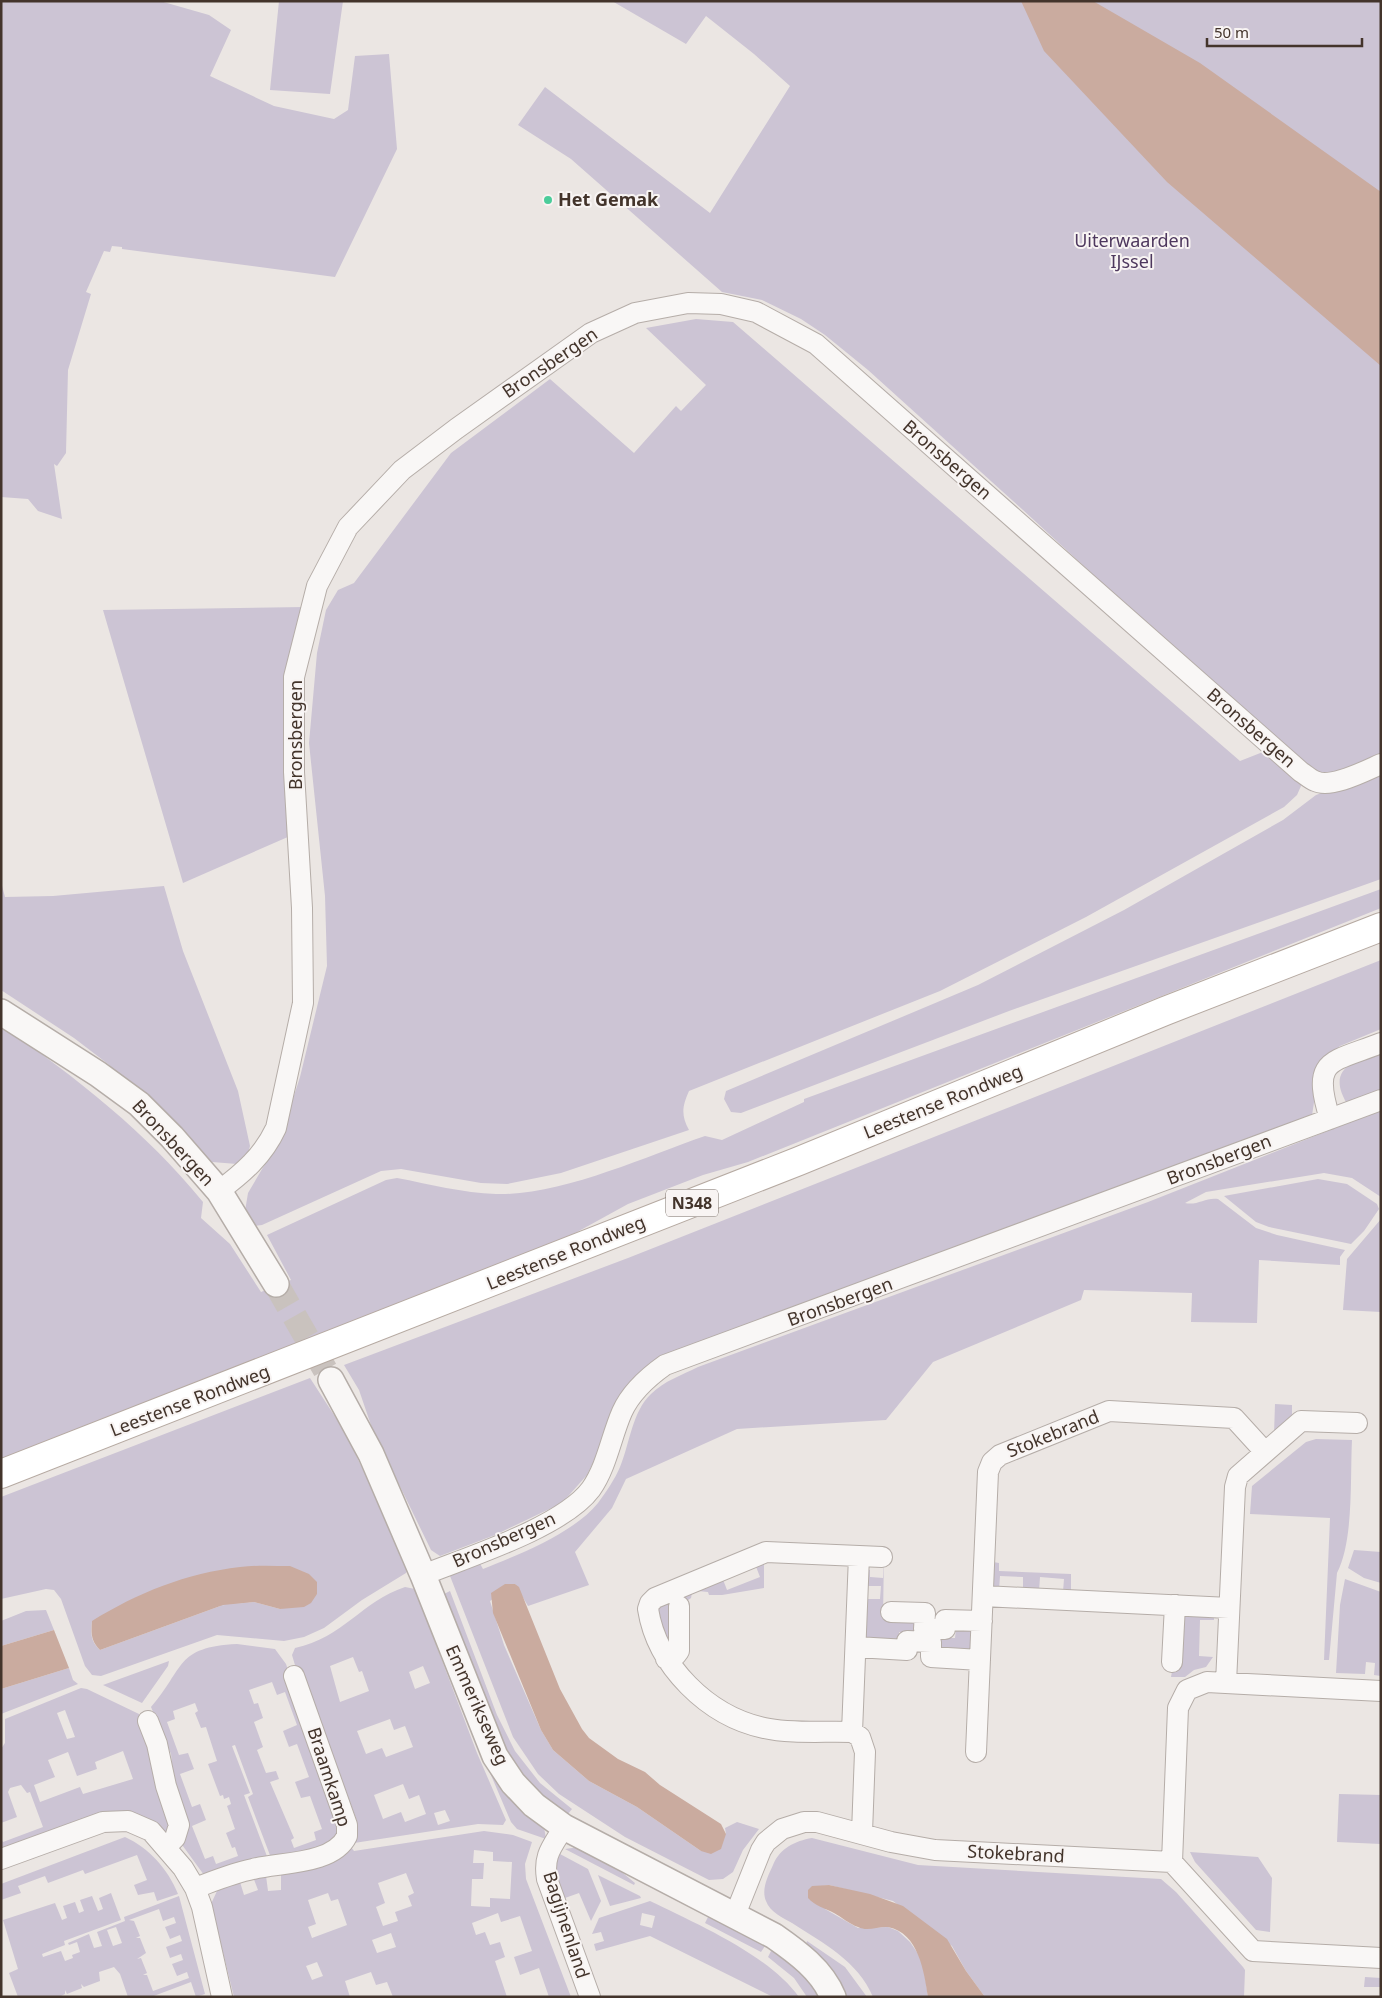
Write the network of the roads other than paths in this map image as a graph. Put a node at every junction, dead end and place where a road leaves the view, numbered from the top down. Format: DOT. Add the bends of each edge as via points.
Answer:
graph roads {
  1 [pos="1381,764"];
  2 [pos="1381,927"];
  3 [pos="1,1012"];
  4 [pos="1381,1043"];
  5 [pos="1381,1100"];
  6 [pos="1330,1119"];
  7 [pos="219,1191"];
  8 [pos="276,1284"];
  9 [pos="331,1380"];
  10 [pos="1357,1423"];
  11 [pos="1265,1452"];
  12 [pos="1,1474"];
  13 [pos="860,1556"];
  14 [pos="882,1557"];
  15 [pos="423,1575"];
  16 [pos="983,1596"];
  17 [pos="1175,1605"];
  18 [pos="679,1606"];
  19 [pos="1229,1608"];
  20 [pos="891,1612"];
  21 [pos="982,1621"];
  22 [pos="927,1635"];
  23 [pos="856,1648"];
  24 [pos="666,1659"];
  25 [pos="980,1660"];
  26 [pos="1172,1662"];
  27 [pos="294,1676"];
  28 [pos="1226,1683"];
  29 [pos="1381,1691"];
  30 [pos="148,1721"];
  31 [pos="852,1732"];
  32 [pos="976,1752"];
  33 [pos="564,1827"];
  34 [pos="862,1834"];
  35 [pos="166,1847"];
  36 [pos="1,1859"];
  37 [pos="1172,1862"];
  38 [pos="195,1888"];
  39 [pos="734,1915"];
  40 [pos="1381,1958"];
  41 [pos="222,1997"];
  42 [pos="590,1997"];
  43 [pos="833,1997"];
  1 -- 7 [label="street, Bronsbergen" via="1329,782 1316,782 1301,772 816,344 756,312 721,304 688,302 635,313 591,333 402,470 348,527 317,586 294,677 294,772 302,908 303,1003 276,1128 268,1146 257,1160"];
  2 -- 12 [label="main road, Leestense Rondweg / N348" via="799,1161"];
  3 -- 7 [label="street, Bronsbergen" via="139,1104"];
  4 -- 6 [label="street" via="1327,1066 1321,1086"];
  5 -- 6 [label="street, Bronsbergen"];
  6 -- 15 [label="street, Bronsbergen" via="665,1365 645,1380 622,1410 604,1466 590,1490 570,1509 544,1526"];
  7 -- 8 [label="street, Bronsbergen"];
  9 -- 15 [label="street, Emmerikseweg" via="371,1454"];
  10 -- 11 [label="street" via="1301,1421"];
  11 -- 16 [label="street, Stokebrand" via="1234,1418 1109,1411 1000,1455 988,1472"];
  11 -- 19 [label="street" via="1243,1470 1236,1481"];
  13 -- 14 [label="street"];
  13 -- 23 [label="street"];
  13 -- 24 [label="street" via="766,1552 655,1598 650,1603 649,1616"];
  15 -- 33 [label="street, Emmerikseweg" via="495,1756 513,1783 534,1805"];
  16 -- 17 [label="street"];
  16 -- 21 [label="street, Stokebrand"];
  17 -- 19 [label="street"];
  17 -- 26 [label="street"];
  18 -- 24 [label="street" via="679,1651"];
  19 -- 28 [label="street"];
  20 -- 22 [label="street" via="925,1614"];
  21 -- 22 [label="street" via="945,1620 945,1630"];
  21 -- 25 [label="street, Stokebrand"];
  22 -- 23 [label="street" via="907,1641 907,1650"];
  22 -- 25 [label="street" via="932,1642 931,1657"];
  23 -- 31 [label="street"];
  24 -- 31 [label="street" via="680,1678 710,1703 744,1723 766,1729"];
  25 -- 32 [label="street, Stokebrand"];
  27 -- 38 [label="street, Braamkamp" via="347,1825 347,1836 336,1850 298,1863 254,1868"];
  28 -- 29 [label="street"];
  28 -- 37 [label="street" via="1196,1685 1187,1690 1178,1708"];
  30 -- 35 [label="street" via="178,1825 174,1838"];
  31 -- 34 [label="street" via="860,1737 865,1752"];
  33 -- 39 [label="street, Emmerikseweg"];
  33 -- 42 [label="street, Bagijnenland" via="547,1856 546,1873"];
  34 -- 37 [label="street, Stokebrand" via="935,1850"];
  34 -- 39 [label="street, Stokebrand" via="817,1822 804,1822 782,1830 761,1850"];
  35 -- 36 [label="street" via="151,1831 140,1825 116,1820"];
  35 -- 38 [label="street"];
  37 -- 40 [label="street" via="1253,1951"];
  38 -- 41 [label="street"];
  39 -- 43 [label="street, Emmerikseweg" via="774,1936 804,1958 829,1987"];
}
